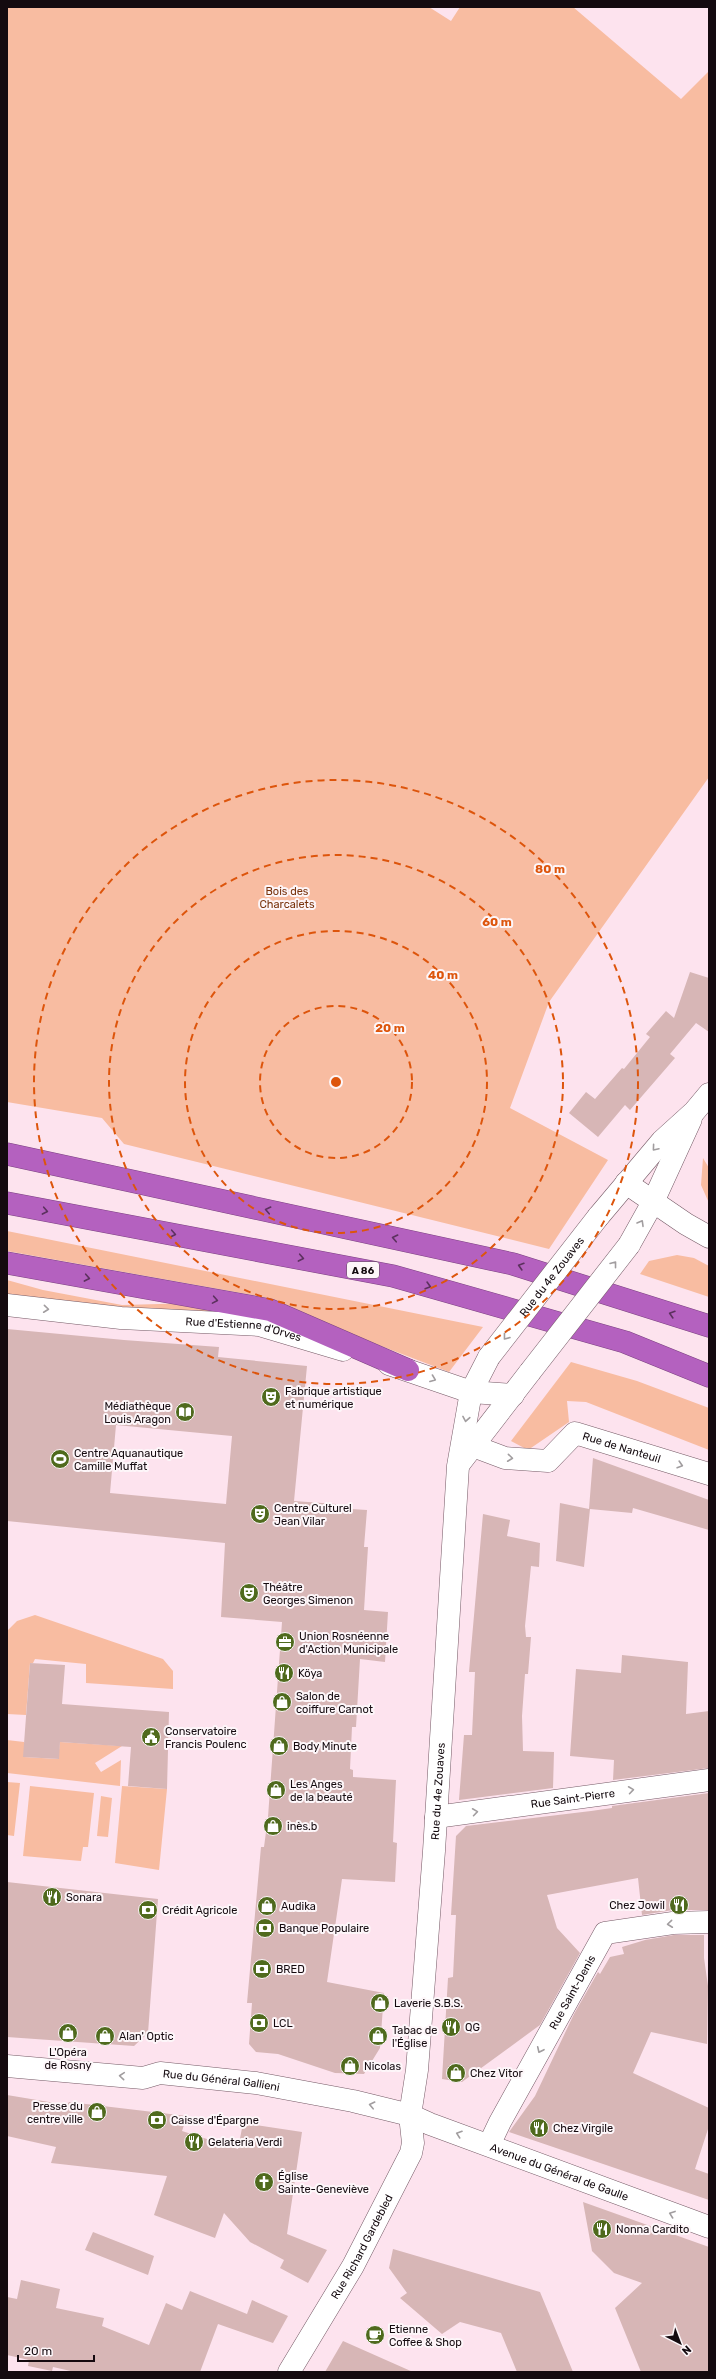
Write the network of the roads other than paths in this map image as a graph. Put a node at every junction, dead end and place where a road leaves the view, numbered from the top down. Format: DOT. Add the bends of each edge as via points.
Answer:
graph roads {
  1 [pos="709,1094"];
  2 [pos="694,1112"];
  3 [pos="7,1154"];
  4 [pos="626,1183"];
  5 [pos="653,1202"];
  6 [pos="7,1203"];
  7 [pos="709,1237"];
  8 [pos="7,1263"];
  9 [pos="7,1305"];
  10 [pos="709,1326"];
  11 [pos="408,1370"];
  12 [pos="709,1376"];
  13 [pos="471,1392"];
  14 [pos="513,1395"];
  15 [pos="473,1446"];
  16 [pos="458,1466"];
  17 [pos="709,1474"];
  18 [pos="709,1780"];
  19 [pos="436,1817"];
  20 [pos="709,1922"];
  21 [pos="7,2066"];
  22 [pos="410,2114"];
  23 [pos="489,2145"];
  24 [pos="709,2227"];
  25 [pos="289,2372"];
  1 -- 2 [label="main road, Rue du 4e Zouaves"];
  2 -- 4 [label="main road, Rue du 4e Zouaves, one-way" via="662,1141"];
  2 -- 5 [label="main road, Rue du 4e Zouaves"];
  10 -- 3 [label="highway, one-way" via="513,1264"];
  4 -- 5 [label="main road"];
  4 -- 13 [label="main road, Rue du 4e Zouaves, one-way, bridge" via="490,1358"];
  5 -- 7 [label="main road"];
  14 -- 5 [label="main road, Rue du 4e Zouaves, one-way, bridge" via="629,1245"];
  6 -- 12 [label="highway, A 86, one-way" via="393,1276 625,1342"];
  8 -- 11 [label="highway, one-way" via="270,1310"];
  9 -- 11 [label="main road, Rue d'Estienne d'Orves, one-way" via="121,1318 259,1325"];
  11 -- 13 [label="main road, Rue d'Estienne d'Orves, one-way"];
  13 -- 14 [label="main road, Rue d'Estienne d'Orves"];
  13 -- 16 [label="main road, Rue du 4e Zouaves, one-way"];
  14 -- 15 [label="main road, Rue du 4e Zouaves"];
  15 -- 16 [label="main road, Rue du 4e Zouaves"];
  15 -- 17 [label="main road, Rue de Nanteuil, one-way" via="505,1458 548,1460 575,1433"];
  16 -- 19 [label="main road, Rue du 4e Zouaves"];
  19 -- 18 [label="main road, Rue Saint-Pierre, one-way"];
  19 -- 22 [label="main road, Rue du 4e Zouaves" via="417,2070"];
  20 -- 23 [label="main road, Rue Saint-Denis, one-way" via="673,1923 605,1933"];
  22 -- 21 [label="main road, Rue du Général Gallieni, one-way" via="324,2095 221,2079 160,2072 143,2078"];
  23 -- 22 [label="main road, Avenue du Général de Gaulle, one-way" via="430,2124"];
  22 -- 25 [label="main road, Rue Richard Gardebled" via="413,2143 411,2153 353,2266"];
  24 -- 23 [label="main road, Avenue du Général de Gaulle, one-way"];
}
